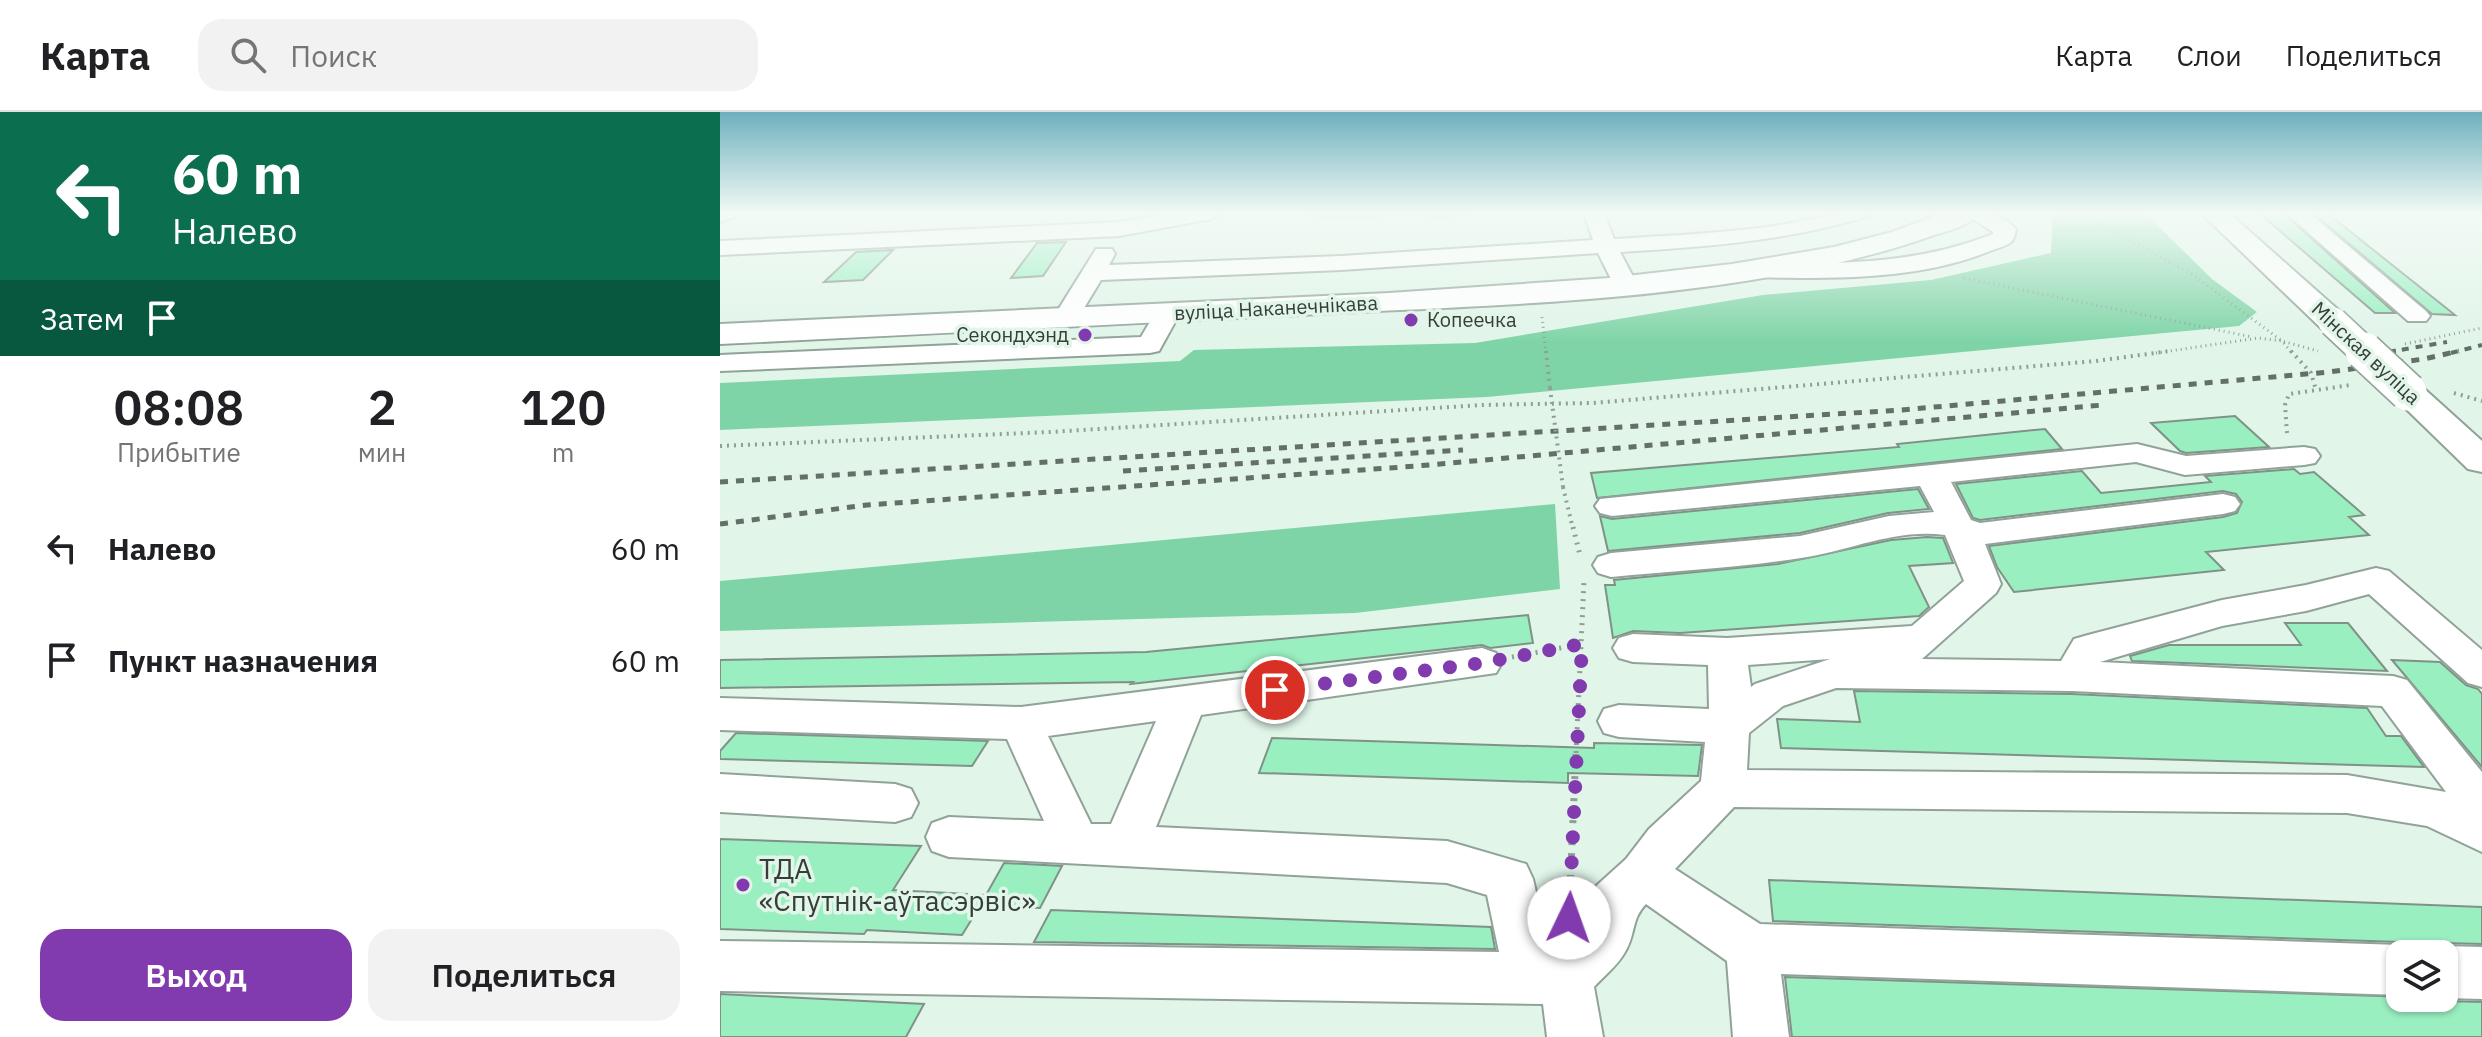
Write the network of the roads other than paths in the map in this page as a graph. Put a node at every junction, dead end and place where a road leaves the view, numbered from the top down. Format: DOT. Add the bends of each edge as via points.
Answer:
graph roads {
  1 [pos="1104,256"];
  2 [pos="1464,256"];
  3 [pos="1611,256"];
  4 [pos="1872,256"];
  5 [pos="1956,256"];
  6 [pos="2261,256"];
  7 [pos="2347,256"];
  8 [pos="1863,261"];
  9 [pos="1093,273"];
  10 [pos="1626,286"];
  11 [pos="1167,313"];
  12 [pos="2417,316"];
  13 [pos="1066,318"];
  14 [pos="720,334"];
  15 [pos="720,363"];
  16 [pos="2304,456"];
  17 [pos="2482,461"];
  18 [pos="1931,475"];
  19 [pos="2223,504"];
  20 [pos="1612,506"];
  21 [pos="1957,524"];
  22 [pos="1611,565"];
  23 [pos="1922,639"];
  24 [pos="1633,648"];
  25 [pos="1727,652"];
  26 [pos="1482,663"];
  27 [pos="2482,672"];
  28 [pos="1875,673"];
  29 [pos="2072,676"];
  30 [pos="1186,701"];
  31 [pos="720,714"];
  32 [pos="1619,721"];
  33 [pos="1021,723"];
  34 [pos="1728,726"];
  35 [pos="1723,788"];
  36 [pos="720,793"];
  37 [pos="895,803"];
  38 [pos="2482,806"];
  39 [pos="2482,832"];
  40 [pos="949,837"];
  41 [pos="1077,843"];
  42 [pos="1125,846"];
  43 [pos="1643,874"];
  44 [pos="1752,948"];
  45 [pos="720,966"];
  46 [pos="2386,970"];
  47 [pos="2458,972"];
  48 [pos="2482,973"];
  49 [pos="1566,979"];
  50 [pos="1575,1037"];
  51 [pos="1761,1037"];
  1 -- 9 [label="street"];
  2 -- 9 [label="street"];
  3 -- 10 [label="street"];
  4 -- 8 [label="main road, вуліца Наканечнікава"];
  5 -- 8 [label="street" via="1912,267"];
  6 -- 17 [label="main road, Мінская вуліца, bridge"];
  7 -- 12 [label="street"];
  8 -- 10 [label="main road, вуліца Наканечнікава"];
  9 -- 13 [label="street"];
  10 -- 11 [label="main road, вуліца Наканечнікава"];
  11 -- 13 [label="main road, вуліца Наканечнікава"];
  11 -- 15 [label="street" via="1150,345"];
  13 -- 14 [label="main road, вуліца Наканечнікава"];
  16 -- 18 [label="street" via="2185,466 2137,453"];
  18 -- 20 [label="street"];
  18 -- 21 [label="street"];
  19 -- 21 [label="street" via="1977,534"];
  21 -- 22 [label="street" via="1888,526 1802,547"];
  21 -- 23 [label="street" via="1983,584"];
  23 -- 25 [label="street"];
  23 -- 28 [label="street"];
  24 -- 25 [label="street"];
  25 -- 34 [label="street"];
  26 -- 30 [label="street"];
  27 -- 29 [label="street" via="2376,580 2088,649"];
  28 -- 29 [label="street"];
  28 -- 34 [label="street" via="1834,673 1769,695"];
  29 -- 38 [label="street" via="2393,691"];
  30 -- 33 [label="street"];
  30 -- 42 [label="street"];
  31 -- 33 [label="street"];
  32 -- 34 [label="street"];
  33 -- 41 [label="street"];
  34 -- 35 [label="street"];
  35 -- 39 [label="street" via="2347,794 2435,808"];
  35 -- 43 [label="street"];
  36 -- 37 [label="street"];
  40 -- 41 [label="street"];
  41 -- 42 [label="street"];
  42 -- 49 [label="street" via="1447,862 1509,879 1522,946"];
  43 -- 44 [label="street"];
  43 -- 49 [label="street" via="1613,903 1607,936"];
  44 -- 46 [label="street"];
  44 -- 51 [label="street"];
  45 -- 49 [label="street"];
  47 -- 48 [label="street"];
  49 -- 50 [label="street"];
}
